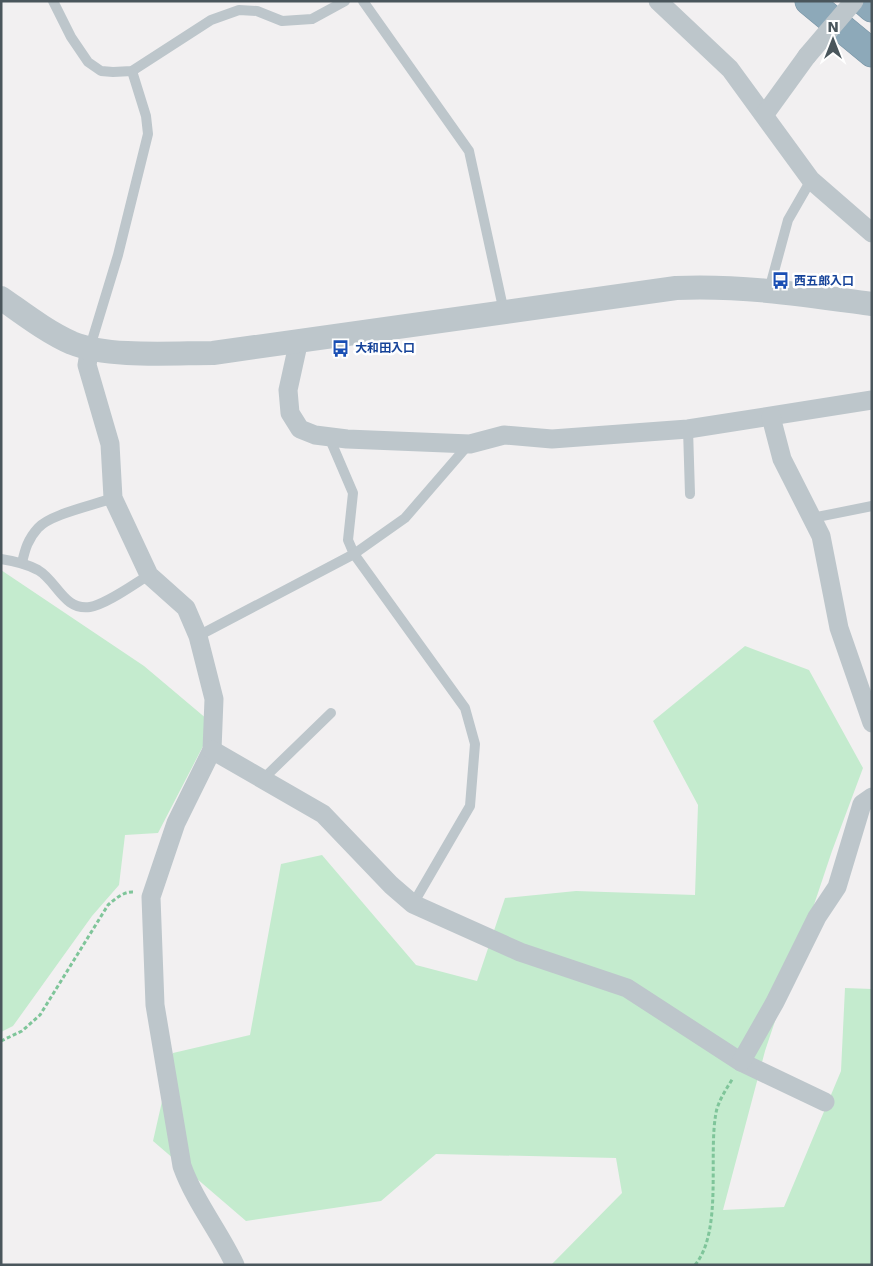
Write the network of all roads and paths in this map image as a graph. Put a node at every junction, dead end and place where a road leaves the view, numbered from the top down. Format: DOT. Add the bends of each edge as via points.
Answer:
graph roads {
  1 [pos="54,1"];
  2 [pos="345,1"];
  3 [pos="363,1"];
  4 [pos="658,1"];
  5 [pos="809,1"];
  6 [pos="854,1"];
  7 [pos="864,1"];
  8 [pos="872,8"];
  9 [pos="872,53"];
  10 [pos="132,71"];
  11 [pos="765,114"];
  12 [pos="811,180"];
  13 [pos="872,233"];
  14 [pos="769,290"];
  15 [pos="2,301"];
  16 [pos="872,304"];
  17 [pos="504,312"];
  18 [pos="299,340"];
  19 [pos="90,347"];
  20 [pos="872,400"];
  21 [pos="771,418"];
  22 [pos="688,429"];
  23 [pos="329,437"];
  24 [pos="470,444"];
  25 [pos="690,494"];
  26 [pos="113,498"];
  27 [pos="872,506"];
  28 [pos="812,518"];
  29 [pos="354,554"];
  30 [pos="1,559"];
  31 [pos="22,563"];
  32 [pos="149,575"];
  33 [pos="198,636"];
  34 [pos="331,713"];
  35 [pos="872,723"];
  36 [pos="212,750"];
  37 [pos="263,779"];
  38 [pos="872,796"];
  39 [pos="151,897"];
  40 [pos="413,904"];
  41 [pos="1,1041"];
  42 [pos="741,1062"];
  43 [pos="825,1102"];
  44 [pos="235,1265"];
  45 [pos="695,1265"];
  1 -- 10 [label="lane" via="71,37 88,62 101,71"];
  2 -- 10 [label="lane" via="312,19 282,21 257,11 239,10 211,20"];
  3 -- 17 [label="lane" via="469,151"];
  4 -- 11 [label="street" via="730,68"];
  5 -- 9 [label="highway"];
  6 -- 11 [label="street, bridge" via="807,56"];
  7 -- 8 [label="highway"];
  10 -- 19 [label="lane" via="148,134 118,255"];
  11 -- 12 [label="street"];
  12 -- 13 [label="street"];
  12 -- 14 [label="lane" via="788,220"];
  14 -- 16 [label="street"];
  14 -- 17 [label="street" via="709,286 676,288"];
  15 -- 19 [label="street" via="51,333"];
  17 -- 18 [label="street"];
  18 -- 19 [label="street" via="213,353 119,352"];
  18 -- 23 [label="street" via="288,390 290,413 300,429"];
  19 -- 26 [label="street" via="86,364 110,444"];
  20 -- 21 [label="street"];
  21 -- 22 [label="street"];
  21 -- 28 [label="street" via="782,459"];
  22 -- 24 [label="street" via="552,439 504,434"];
  22 -- 25 [label="lane"];
  23 -- 24 [label="street"];
  23 -- 29 [label="lane" via="353,493 348,540"];
  24 -- 29 [label="lane" via="405,518"];
  26 -- 31 [label="lane" via="39,526 27,542"];
  26 -- 32 [label="street"];
  27 -- 28 [label="lane"];
  28 -- 35 [label="street" via="821,536 839,628"];
  29 -- 33 [label="lane"];
  29 -- 40 [label="lane" via="465,708 475,744 470,806"];
  30 -- 31 [label="lane"];
  31 -- 32 [label="lane" via="40,571 68,601 77,606 96,604"];
  32 -- 33 [label="street" via="186,608"];
  33 -- 36 [label="street" via="214,699"];
  34 -- 37 [label="lane"];
  36 -- 37 [label="street"];
  36 -- 39 [label="street" via="176,823"];
  37 -- 40 [label="street" via="323,814"];
  38 -- 42 [label="street" via="862,804 837,887 817,917"];
  39 -- 41 [label="path" via="130,891 108,905 40,1015 22,1031"];
  39 -- 44 [label="street" via="155,1004 182,1166 191,1191 222,1237"];
  40 -- 42 [label="street" via="520,952 627,988"];
  42 -- 43 [label="street"];
  42 -- 45 [label="path" via="716,1111 710,1227 705,1249"];
}
